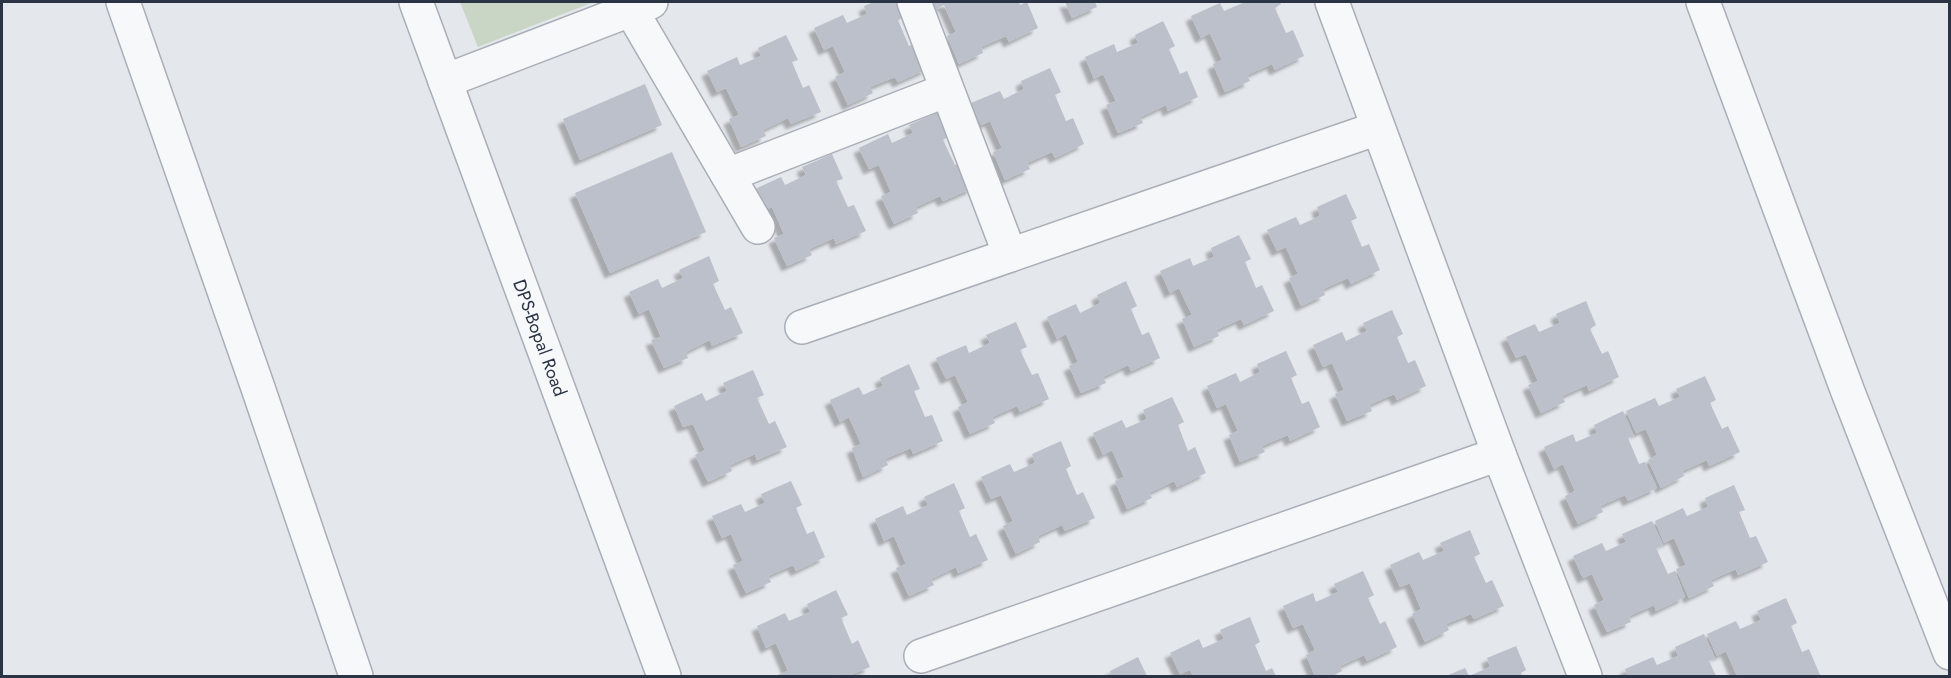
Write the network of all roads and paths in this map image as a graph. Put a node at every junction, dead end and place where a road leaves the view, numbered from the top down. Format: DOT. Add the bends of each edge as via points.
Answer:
graph roads {
  1 [pos="123,2"];
  2 [pos="416,2"];
  3 [pos="914,2"];
  4 [pos="1332,2"];
  5 [pos="1703,2"];
  6 [pos="641,6"];
  7 [pos="445,81"];
  8 [pos="947,90"];
  9 [pos="1378,128"];
  10 [pos="728,175"];
  11 [pos="758,227"];
  12 [pos="1010,255"];
  13 [pos="802,327"];
  14 [pos="1499,454"];
  15 [pos="1950,653"];
  16 [pos="921,656"];
  17 [pos="356,676"];
  18 [pos="664,676"];
  19 [pos="1585,676"];
  1 -- 17 [label="street"];
  2 -- 7 [label="street, DPS-Bopal Road"];
  3 -- 8 [label="street"];
  4 -- 9 [label="street"];
  5 -- 15 [label="street"];
  6 -- 7 [label="street"];
  6 -- 10 [label="street"];
  7 -- 18 [label="street, DPS-Bopal Road"];
  8 -- 10 [label="street"];
  8 -- 12 [label="street"];
  9 -- 12 [label="street"];
  9 -- 14 [label="street"];
  10 -- 11 [label="street"];
  12 -- 13 [label="street"];
  14 -- 16 [label="street"];
  14 -- 19 [label="street"];
}
